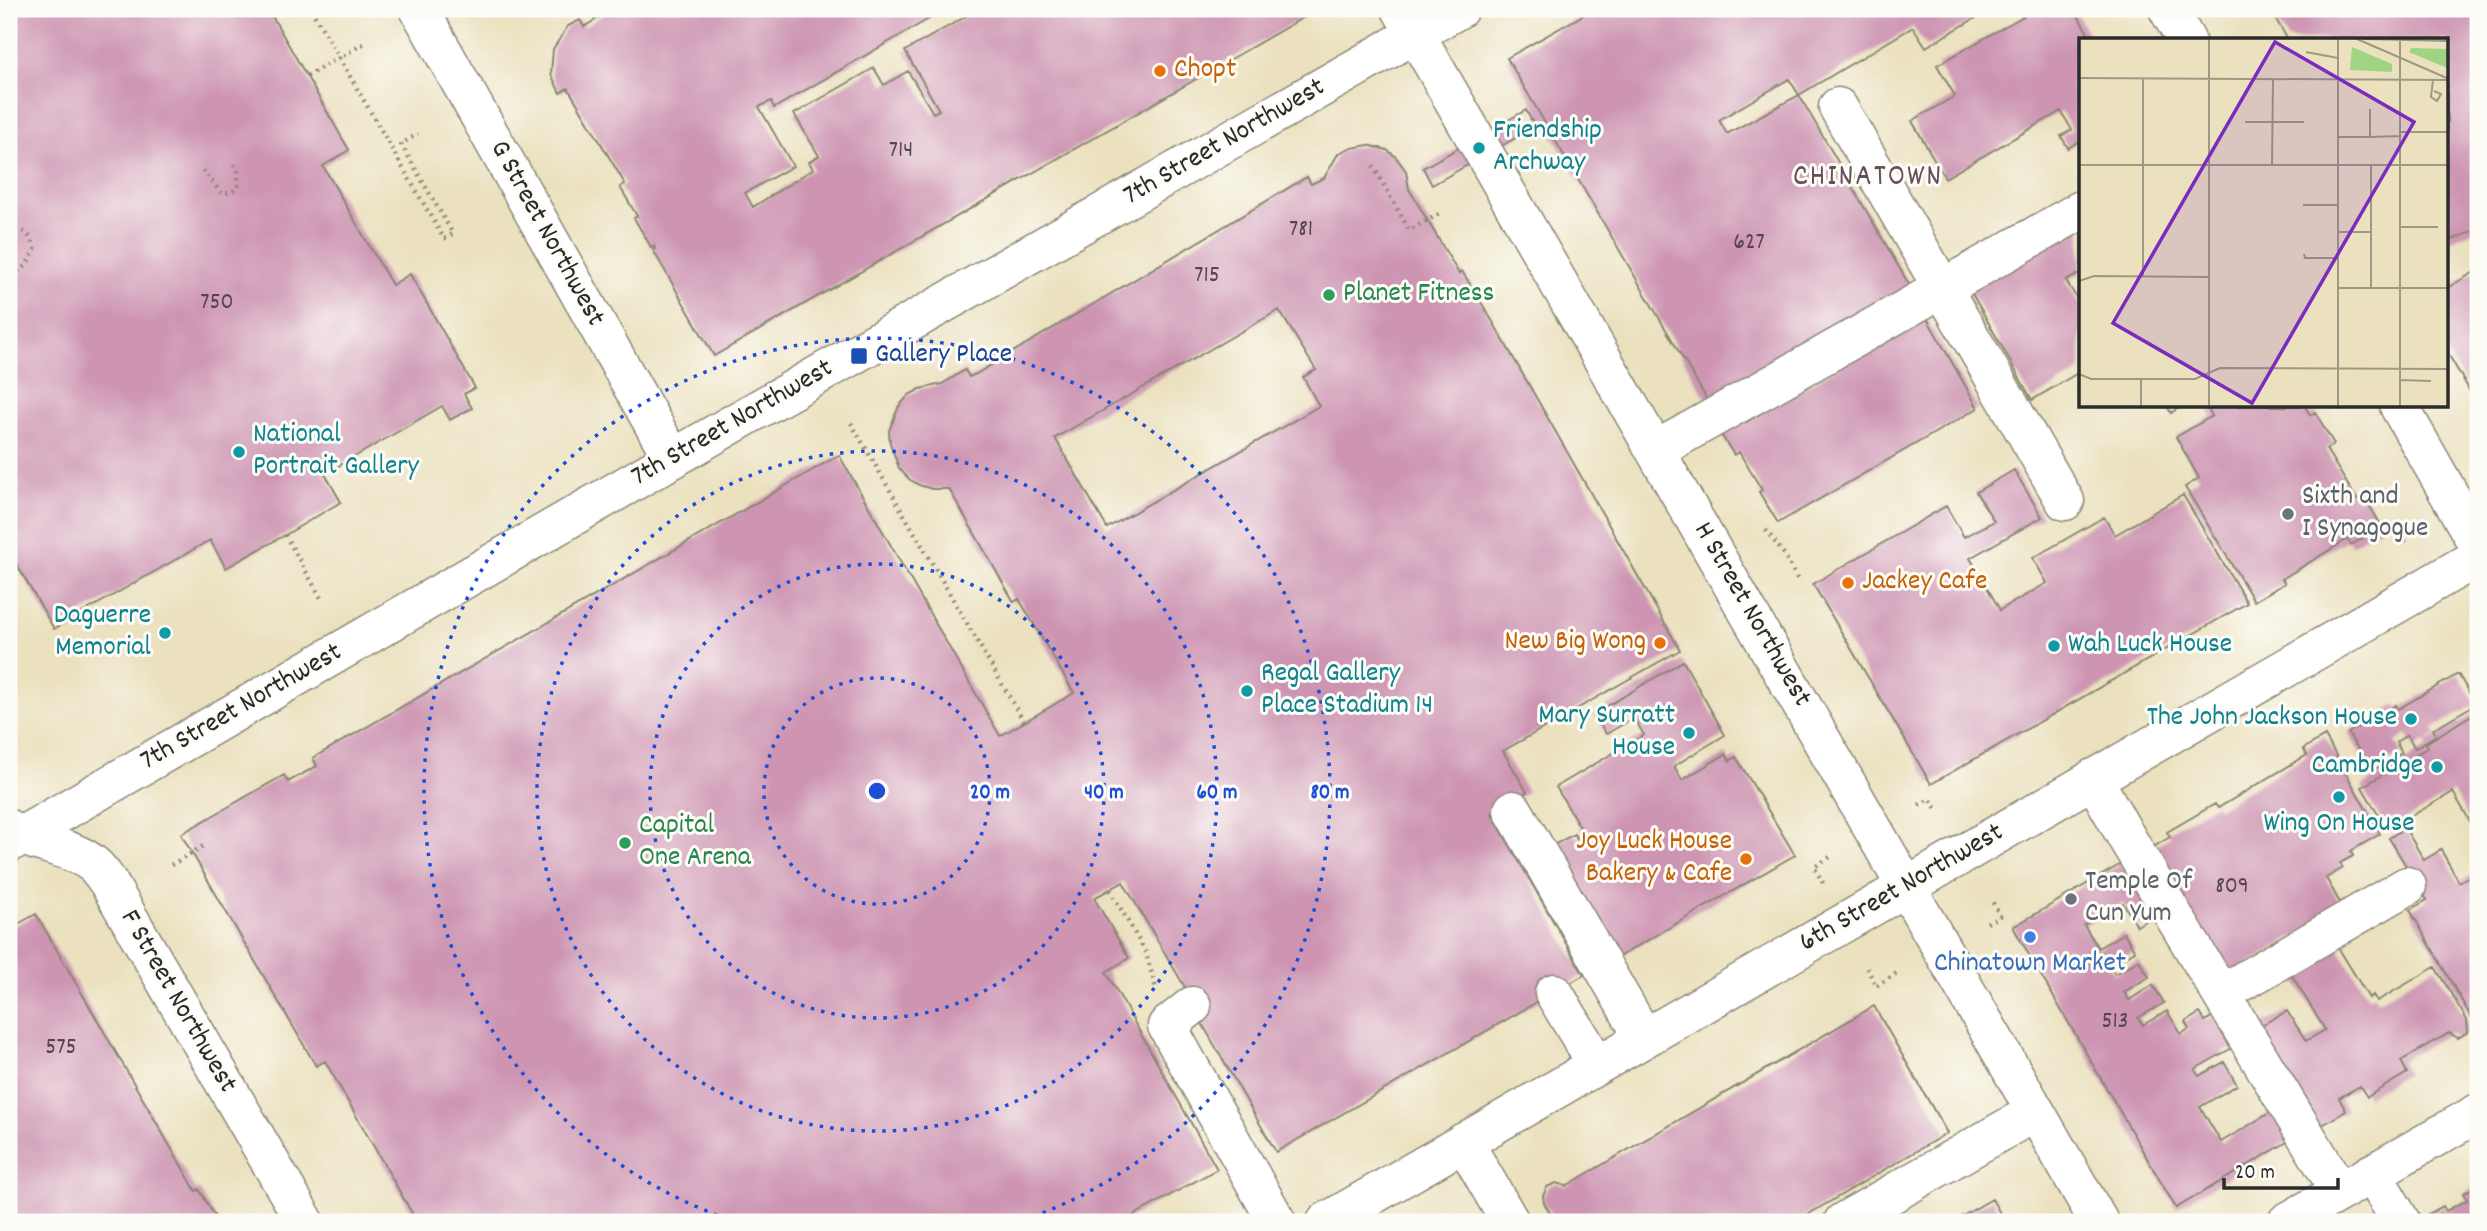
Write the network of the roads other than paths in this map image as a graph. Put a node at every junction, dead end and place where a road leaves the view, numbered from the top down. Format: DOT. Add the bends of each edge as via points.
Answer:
graph roads {
  1 [pos="1459,9"];
  2 [pos="2168,9"];
  3 [pos="428,12"];
  4 [pos="1408,21"];
  5 [pos="2185,38"];
  6 [pos="1838,107"];
  7 [pos="2079,211"];
  8 [pos="1943,290"];
  9 [pos="2400,408"];
  10 [pos="1656,450"];
  11 [pos="673,459"];
  12 [pos="2065,500"];
  13 [pos="2478,545"];
  14 [pos="2478,557"];
  15 [pos="2093,778"];
  16 [pos="1513,810"];
  17 [pos="13,836"];
  18 [pos="1906,886"];
  19 [pos="2407,886"];
  20 [pos="1554,993"];
  21 [pos="2221,994"];
  22 [pos="1192,1006"];
  23 [pos="1644,1038"];
  24 [pos="1597,1065"];
  25 [pos="2035,1112"];
  26 [pos="2478,1112"];
  27 [pos="1464,1142"];
  28 [pos="2372,1173"];
  29 [pos="2340,1192"];
  30 [pos="305,1222"];
  31 [pos="1277,1222"];
  32 [pos="1326,1222"];
  33 [pos="1510,1222"];
  34 [pos="1843,1222"];
  35 [pos="2099,1222"];
  36 [pos="2287,1222"];
  37 [pos="2401,1222"];
  1 -- 4 [label="main road, 7th Street Northwest"];
  2 -- 5 [label="main road"];
  3 -- 11 [label="main road, G Street Northwest"];
  4 -- 10 [label="main road, H Street Northwest"];
  4 -- 11 [label="main road, 7th Street Northwest"];
  6 -- 8 [label="main road"];
  7 -- 8 [label="main road"];
  8 -- 10 [label="main road"];
  8 -- 12 [label="main road"];
  9 -- 13 [label="main road"];
  10 -- 18 [label="main road, H Street Northwest"];
  11 -- 17 [label="main road, 7th Street Northwest"];
  14 -- 15 [label="main road, 6th Street Northwest"];
  15 -- 18 [label="main road, 6th Street Northwest"];
  15 -- 21 [label="main road"];
  16 -- 23 [label="main road"];
  17 -- 30 [label="main road, F Street Northwest" via="55,847 94,865 108,882"];
  18 -- 23 [label="main road, 6th Street Northwest"];
  18 -- 25 [label="main road, H Street Northwest"];
  19 -- 21 [label="main road"];
  20 -- 24 [label="main road"];
  21 -- 29 [label="main road"];
  22 -- 31 [label="main road" via="1167,1026"];
  23 -- 24 [label="main road, 6th Street Northwest"];
  24 -- 27 [label="main road, 6th Street Northwest"];
  25 -- 34 [label="main road"];
  25 -- 35 [label="main road, H Street Northwest"];
  26 -- 28 [label="main road"];
  27 -- 32 [label="main road, 6th Street Northwest"];
  27 -- 33 [label="main road"];
  28 -- 29 [label="main road"];
  28 -- 37 [label="main road"];
  29 -- 36 [label="main road"];
}
